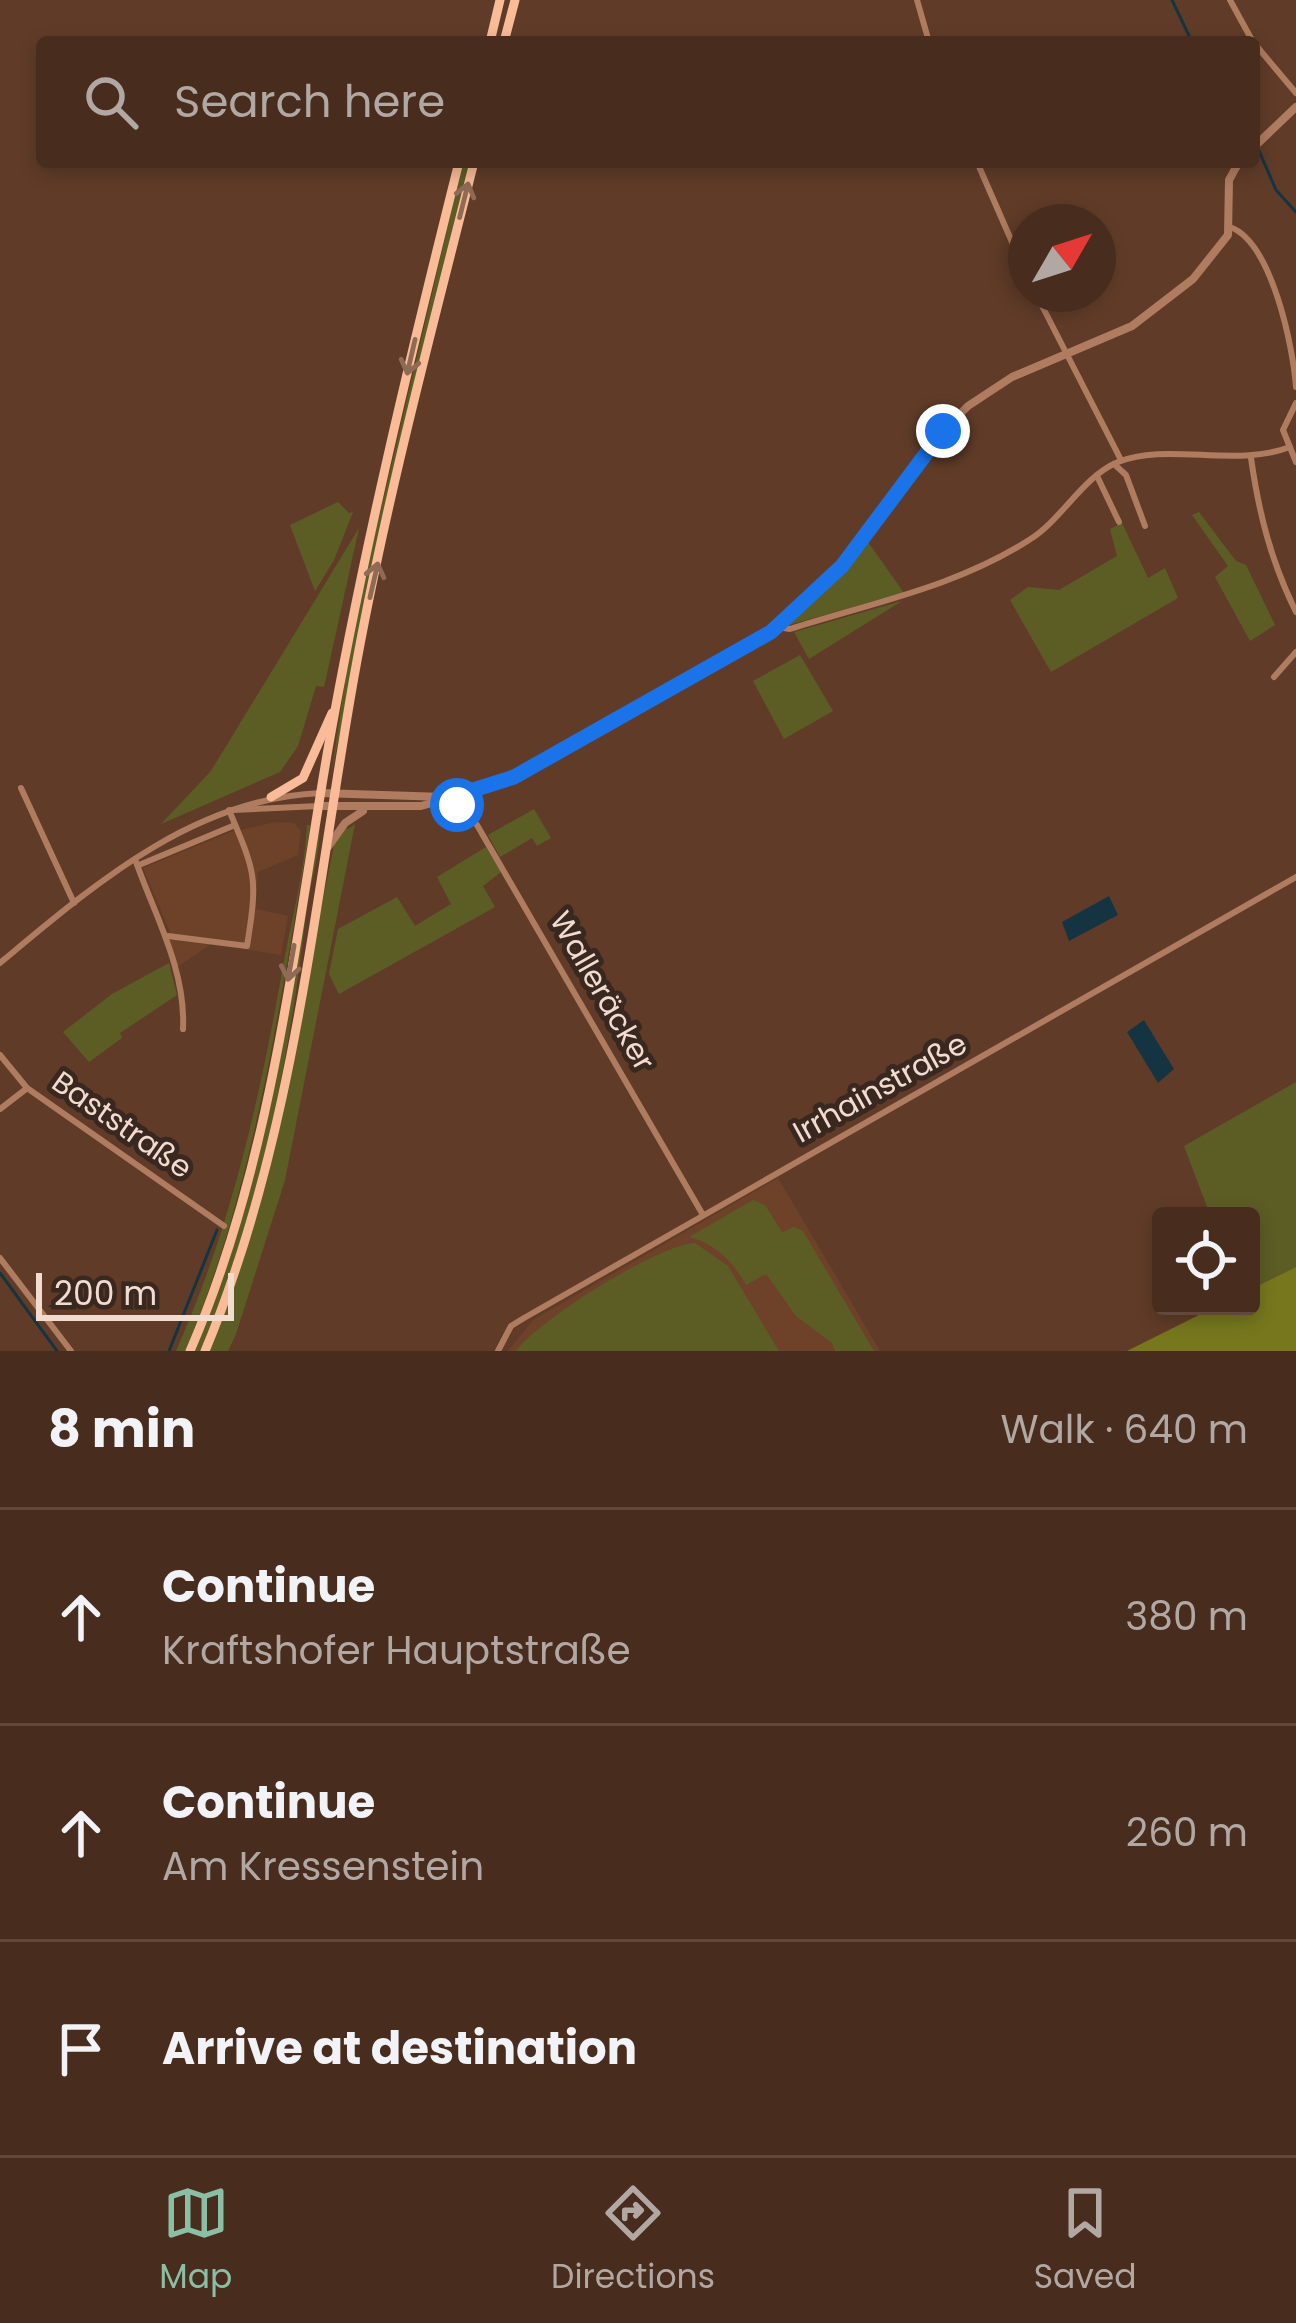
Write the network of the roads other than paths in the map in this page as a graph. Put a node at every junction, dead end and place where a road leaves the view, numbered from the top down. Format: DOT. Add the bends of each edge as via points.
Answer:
graph roads {
  1 [pos="500,0"];
  2 [pos="515,0"];
  3 [pos="917,0"];
  4 [pos="1230,0"];
  5 [pos="491,36"];
  6 [pos="506,36"];
  7 [pos="926,36"];
  8 [pos="1251,36"];
  9 [pos="1260,49"];
  10 [pos="1296,93"];
  11 [pos="1296,107"];
  12 [pos="1260,142"];
  13 [pos="458,168"];
  14 [pos="473,168"];
  15 [pos="980,168"];
  16 [pos="1236,168"];
  17 [pos="1230,227"];
  18 [pos="1008,233"];
  19 [pos="1045,312"];
  20 [pos="1067,355"];
  21 [pos="1296,388"];
  22 [pos="1296,404"];
  23 [pos="1290,448"];
  24 [pos="1251,458"];
  25 [pos="1118,462"];
  26 [pos="1296,462"];
  27 [pos="1097,476"];
  28 [pos="1119,522"];
  29 [pos="1145,526"];
  30 [pos="1296,612"];
  31 [pos="778,627"];
  32 [pos="1296,652"];
  33 [pos="1274,677"];
  34 [pos="337,703"];
  35 [pos="20,788"];
  36 [pos="321,793"];
  37 [pos="334,793"];
  38 [pos="271,797"];
  39 [pos="451,797"];
  40 [pos="319,806"];
  41 [pos="332,807"];
  42 [pos="370,808"];
  43 [pos="229,810"];
  44 [pos="235,825"];
  45 [pos="324,852"];
  46 [pos="137,862"];
  47 [pos="1296,877"];
  48 [pos="74,903"];
  49 [pos="168,936"];
  50 [pos="0,963"];
  51 [pos="183,1029"];
  52 [pos="0,1055"];
  53 [pos="27,1088"];
  54 [pos="0,1109"];
  55 [pos="703,1215"];
  56 [pos="224,1226"];
  57 [pos="0,1258"];
  58 [pos="71,1351"];
  59 [pos="190,1351"];
  60 [pos="205,1351"];
  61 [pos="497,1351"];
  1 -- 5 [label="main road"];
  2 -- 6 [label="main road"];
  3 -- 7 [label="street"];
  4 -- 8 [label="street"];
  9 -- 10 [label="street"];
  11 -- 12 [label="street"];
  13 -- 34 [label="main road, one-way"];
  37 -- 14 [label="main road, one-way" via="368,605"];
  15 -- 18 [label="street"];
  16 -- 17 [label="street" via="1228,186"];
  17 -- 20 [label="street" via="1206,266 1166,304"];
  17 -- 21 [label="street" via="1244,236 1286,317"];
  19 -- 20 [label="street"];
  20 -- 25 [label="street"];
  20 -- 31 [label="street" via="1005,381 958,414 842,566"];
  22 -- 23 [label="street" via="1283,430"];
  23 -- 24 [label="street"];
  23 -- 26 [label="street"];
  24 -- 25 [label="street"];
  24 -- 30 [label="street" via="1273,566"];
  25 -- 27 [label="street"];
  25 -- 29 [label="street"];
  27 -- 28 [label="street"];
  27 -- 31 [label="street" via="1035,537 944,584"];
  31 -- 39 [label="street" via="514,777"];
  32 -- 33 [label="street"];
  34 -- 36 [label="main road"];
  34 -- 38 [label="main road" via="303,778"];
  35 -- 48 [label="street"];
  36 -- 37 [label="street"];
  36 -- 38 [label="street"];
  36 -- 40 [label="main road"];
  37 -- 39 [label="street"];
  37 -- 41 [label="main road"];
  38 -- 43 [label="street"];
  39 -- 42 [label="street"];
  39 -- 55 [label="street, Walleräcker" via="477,825"];
  40 -- 41 [label="street"];
  40 -- 43 [label="street"];
  40 -- 59 [label="main road, one-way" via="254,1159"];
  41 -- 42 [label="street"];
  41 -- 45 [label="main road"];
  42 -- 45 [label="street" via="345,823"];
  43 -- 44 [label="street"];
  43 -- 46 [label="street"];
  44 -- 46 [label="street"];
  44 -- 49 [label="street" via="256,892 247,946"];
  45 -- 60 [label="main road" via="261,1187"];
  46 -- 48 [label="street"];
  46 -- 49 [label="street"];
  47 -- 55 [label="street, Irrhainstraße"];
  48 -- 50 [label="street"];
  49 -- 51 [label="street"];
  52 -- 53 [label="street, Baststraße"];
  53 -- 54 [label="street"];
  53 -- 56 [label="street, Baststraße"];
  55 -- 61 [label="street, Irrhainstraße" via="511,1327"];
  57 -- 58 [label="street"];
}
